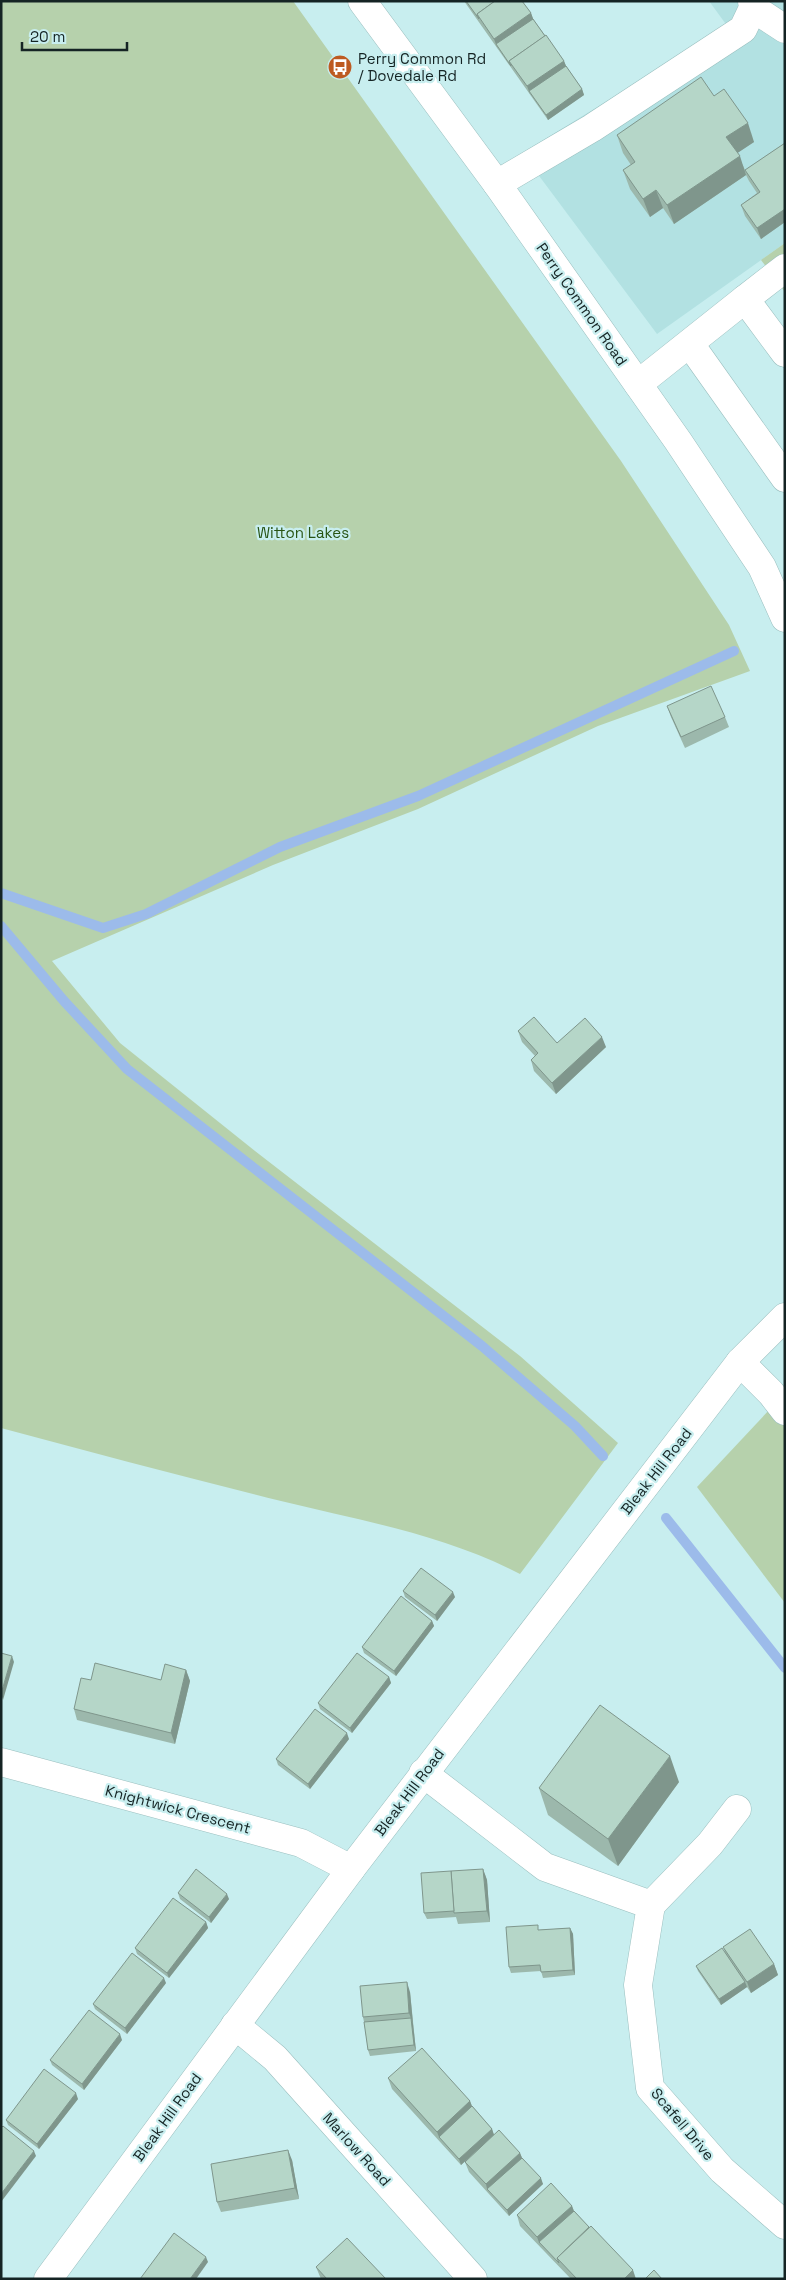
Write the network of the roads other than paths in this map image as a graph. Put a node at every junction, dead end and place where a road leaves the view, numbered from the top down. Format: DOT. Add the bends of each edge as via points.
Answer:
graph roads {
  1 [pos="362,1"];
  2 [pos="753,5"];
  3 [pos="785,29"];
  4 [pos="497,184"];
  5 [pos="785,268"];
  6 [pos="745,298"];
  7 [pos="690,344"];
  8 [pos="785,354"];
  9 [pos="638,384"];
  10 [pos="785,478"];
  11 [pos="785,618"];
  12 [pos="785,1318"];
  13 [pos="740,1362"];
  14 [pos="785,1410"];
  15 [pos="1,1762"];
  16 [pos="423,1773"];
  17 [pos="737,1809"];
  18 [pos="350,1869"];
  19 [pos="650,1905"];
  20 [pos="235,2025"];
  21 [pos="785,2225"];
  22 [pos="48,2279"];
  23 [pos="473,2279"];
  1 -- 4 [label="street, Perry Common Road"];
  2 -- 3 [label="street"];
  2 -- 4 [label="street" via="743,29 592,128"];
  4 -- 9 [label="street, Perry Common Road"];
  5 -- 6 [label="street"];
  6 -- 7 [label="street"];
  6 -- 8 [label="street"];
  7 -- 9 [label="street"];
  7 -- 10 [label="street"];
  9 -- 11 [label="street, Perry Common Road" via="762,567"];
  12 -- 13 [label="street, Bleak Hill Road"];
  13 -- 14 [label="street"];
  13 -- 16 [label="street, Bleak Hill Road"];
  15 -- 18 [label="street, Knightwick Crescent" via="302,1843"];
  16 -- 18 [label="street, Bleak Hill Road"];
  16 -- 19 [label="street" via="545,1867"];
  17 -- 19 [label="street" via="710,1844"];
  18 -- 20 [label="street, Bleak Hill Road"];
  19 -- 21 [label="street, Scafell Drive" via="638,1985 650,2088 722,2170"];
  20 -- 22 [label="street, Bleak Hill Road"];
  20 -- 23 [label="street, Marlow Road" via="275,2058"];
}
